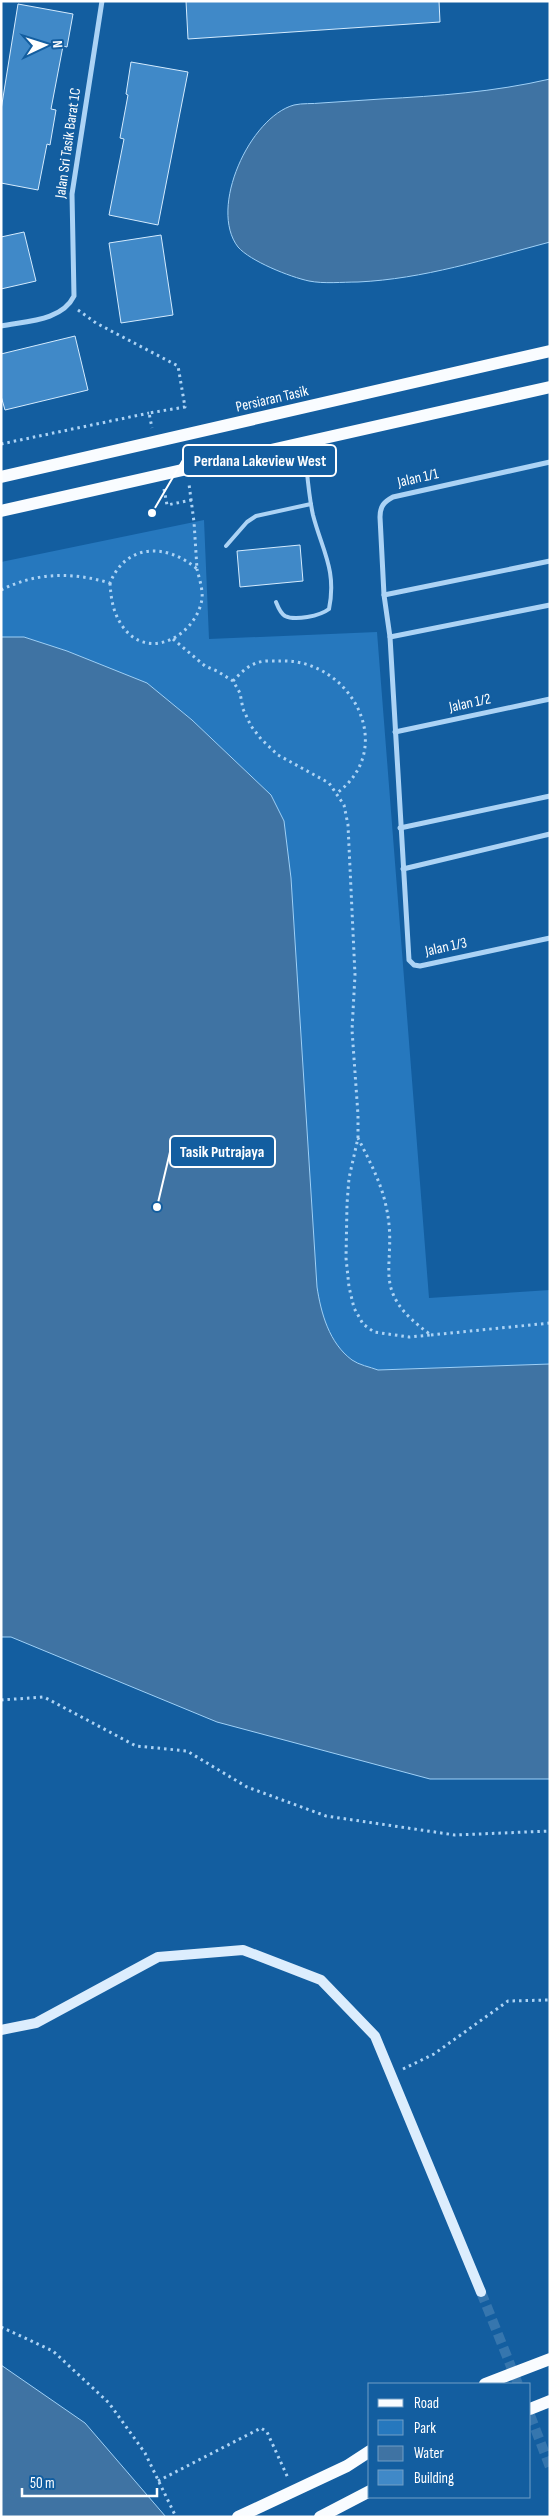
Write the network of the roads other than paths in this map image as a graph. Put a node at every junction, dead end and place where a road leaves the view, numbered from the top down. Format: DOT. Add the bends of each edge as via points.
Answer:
graph roads {
  1 [pos="102,1"];
  2 [pos="1,326"];
  3 [pos="550,351"];
  4 [pos="550,387"];
  5 [pos="304,443"];
  6 [pos="550,462"];
  7 [pos="1,476"];
  8 [pos="311,504"];
  9 [pos="1,511"];
  10 [pos="226,546"];
  11 [pos="550,561"];
  12 [pos="384,595"];
  13 [pos="276,602"];
  14 [pos="550,605"];
  15 [pos="390,638"];
  16 [pos="550,699"];
  17 [pos="395,732"];
  18 [pos="550,796"];
  19 [pos="400,828"];
  20 [pos="550,834"];
  21 [pos="403,869"];
  22 [pos="550,938"];
  23 [pos="1,2030"];
  24 [pos="482,2292"];
  25 [pos="550,2359"];
  26 [pos="488,2383"];
  27 [pos="550,2401"];
  28 [pos="531,2409"];
  29 [pos="368,2453"];
  30 [pos="366,2493"];
  31 [pos="238,2517"];
  32 [pos="320,2517"];
  1 -- 2 [label="street, Jalan Sri Tasik Barat 1C" via="72,194 75,288 70,304 59,314"];
  3 -- 7 [label="main road, Persiaran Tasik"];
  4 -- 5 [label="main road"];
  5 -- 8 [label="lane"];
  5 -- 9 [label="main road"];
  6 -- 12 [label="street, Jalan 1/1" via="385,501 380,508"];
  8 -- 10 [label="lane" via="256,516"];
  8 -- 13 [label="lane" via="328,558 329,610 323,614 285,616"];
  11 -- 12 [label="street"];
  12 -- 15 [label="street, Jalan 1/1"];
  14 -- 15 [label="street"];
  15 -- 17 [label="street, Jalan 1/1"];
  16 -- 17 [label="street, Jalan 1/2"];
  17 -- 19 [label="street, Jalan 1/1"];
  18 -- 19 [label="street"];
  19 -- 21 [label="street, Jalan 1/1"];
  20 -- 21 [label="street"];
  21 -- 22 [label="street, Jalan 1/3" via="407,952 414,965"];
  23 -- 24 [label="street" via="36,2023 158,1957 243,1950 321,1980 375,2036"];
  25 -- 26 [label="main road"];
  27 -- 28 [label="main road"];
  29 -- 31 [label="main road"];
  30 -- 32 [label="main road"];
}
